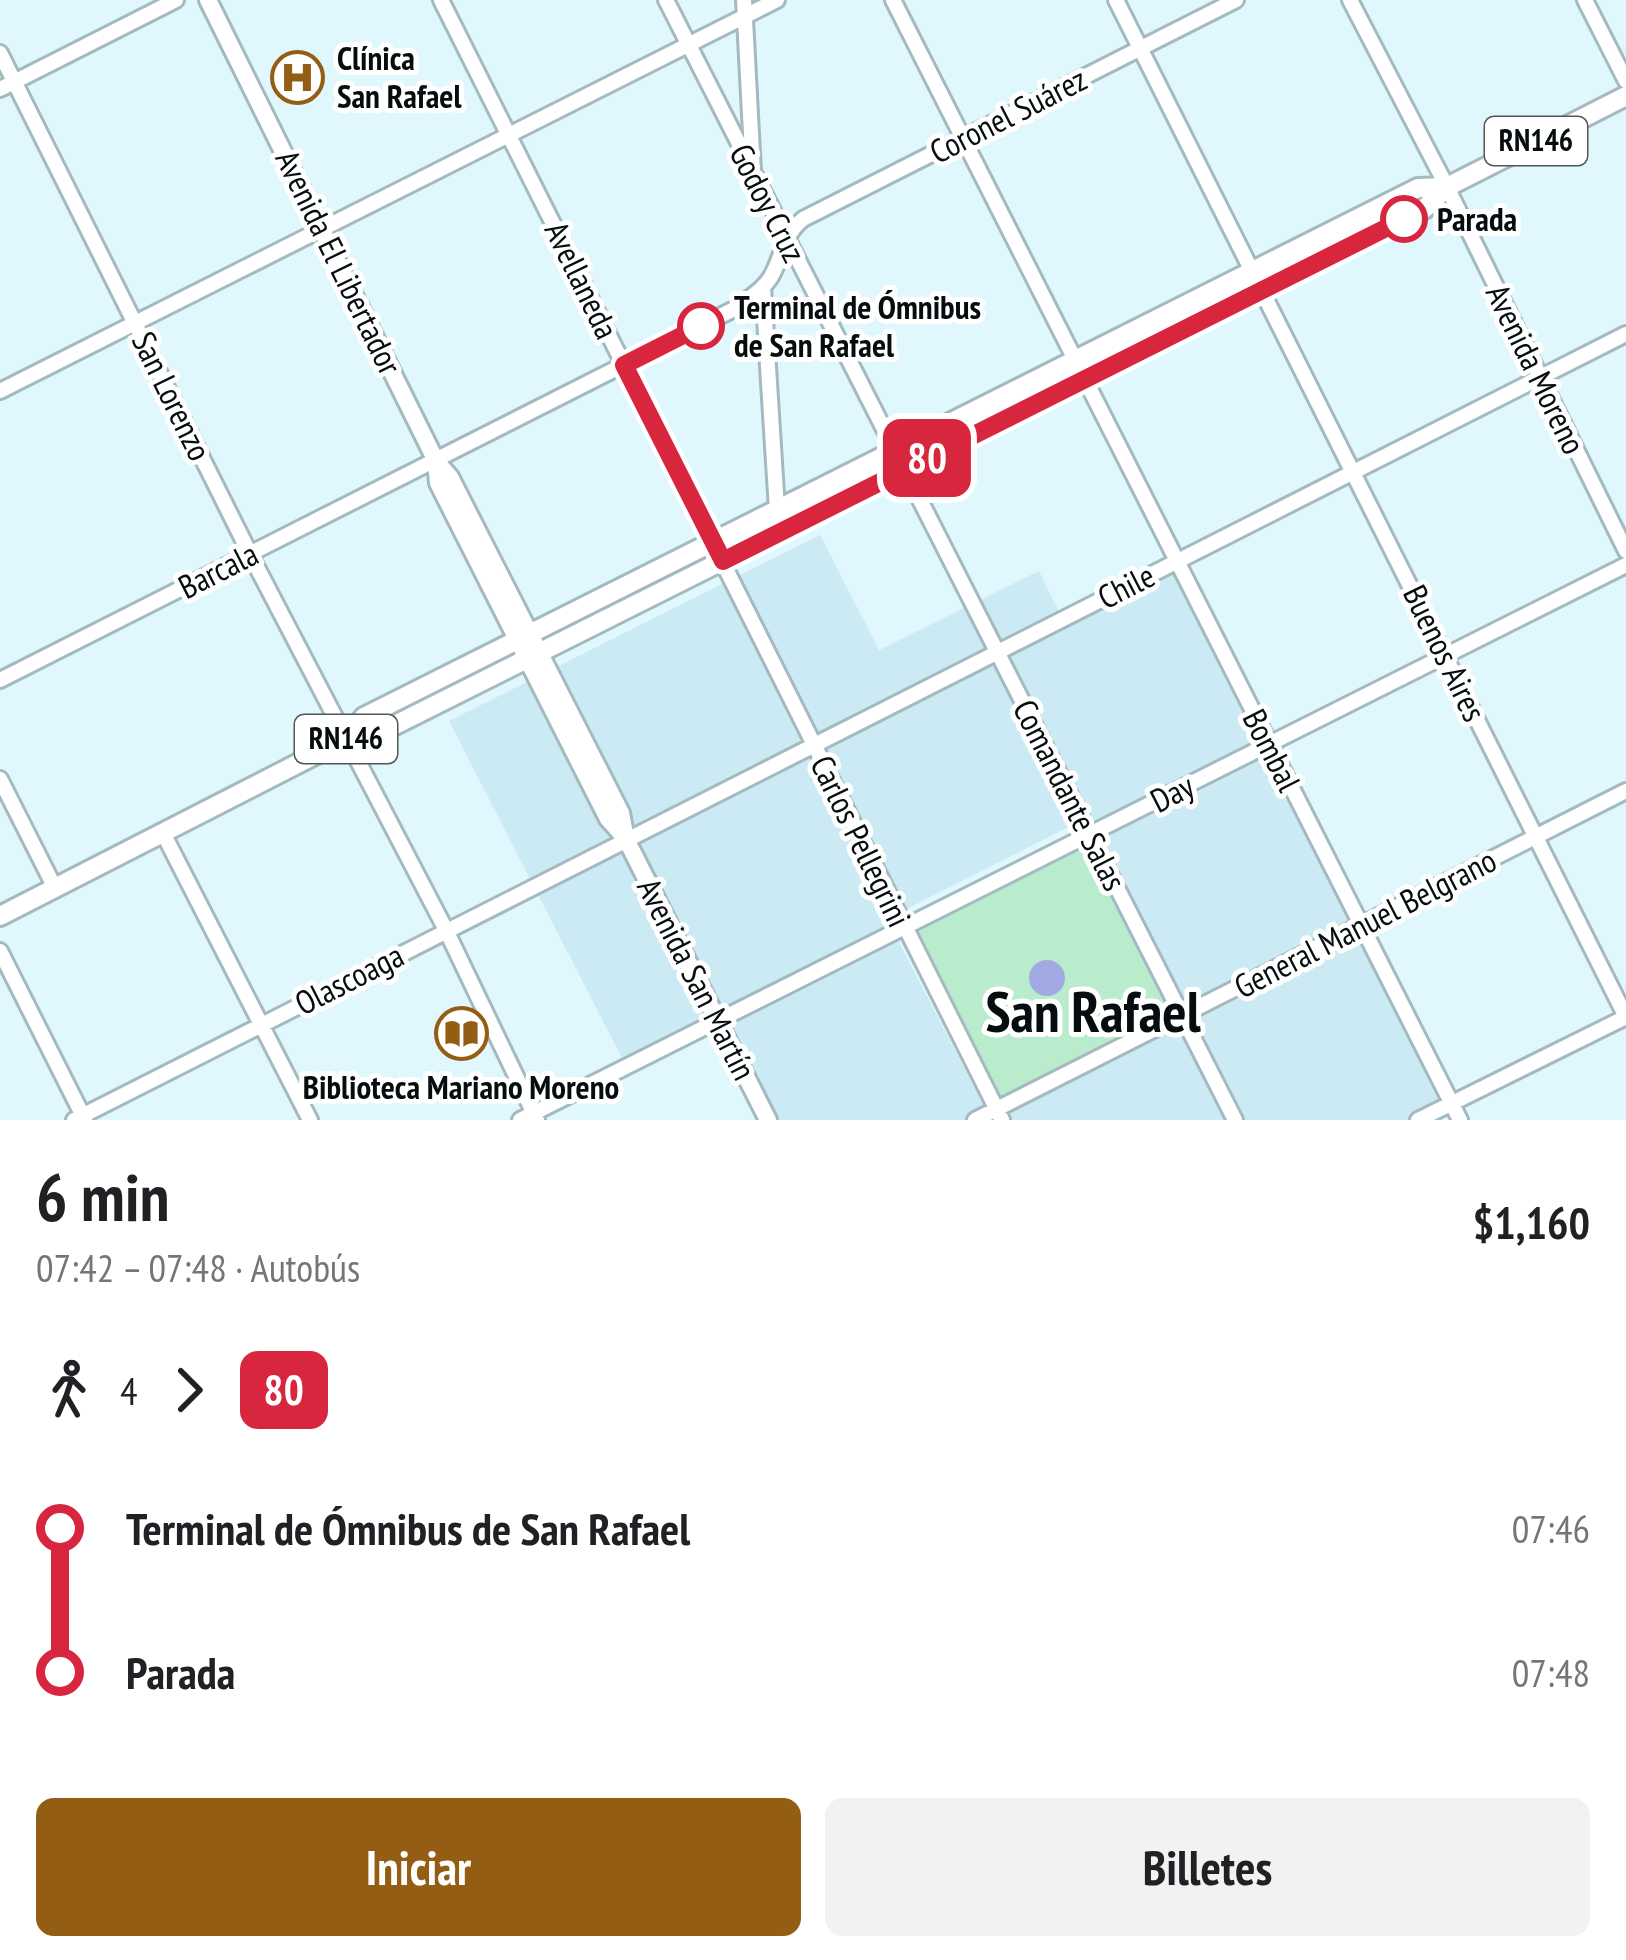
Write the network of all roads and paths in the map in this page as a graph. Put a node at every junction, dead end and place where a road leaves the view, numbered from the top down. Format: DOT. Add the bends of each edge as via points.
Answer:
graph roads {
  1 [pos="176,0"];
  2 [pos="208,0"];
  3 [pos="441,0"];
  4 [pos="666,0"];
  5 [pos="777,0"];
  6 [pos="893,0"];
  7 [pos="1116,0"];
  8 [pos="1236,0"];
  9 [pos="1350,0"];
  10 [pos="1585,0"];
  11 [pos="744,8"];
  12 [pos="688,44"];
  13 [pos="1140,48"];
  14 [pos="0,53"];
  15 [pos="1626,81"];
  16 [pos="7,86"];
  17 [pos="1626,96"];
  18 [pos="510,136"];
  19 [pos="963,138"];
  20 [pos="754,177"];
  21 [pos="1447,187"];
  22 [pos="324,230"];
  23 [pos="784,237"];
  24 [pos="1254,271"];
  25 [pos="763,287"];
  26 [pos="1264,290"];
  27 [pos="136,322"];
  28 [pos="1626,334"];
  29 [pos="1076,360"];
  30 [pos="624,365"];
  31 [pos="1539,376"];
  32 [pos="1086,379"];
  33 [pos="0,391"];
  34 [pos="896,450"];
  35 [pos="436,461"];
  36 [pos="906,469"];
  37 [pos="1356,472"];
  38 [pos="777,510"];
  39 [pos="714,542"];
  40 [pos="1626,551"];
  41 [pos="250,554"];
  42 [pos="723,561"];
  43 [pos="1176,561"];
  44 [pos="1626,565"];
  45 [pos="524,637"];
  46 [pos="998,652"];
  47 [pos="533,656"];
  48 [pos="1446,656"];
  49 [pos="0,680"];
  50 [pos="346,739"];
  51 [pos="813,744"];
  52 [pos="1269,744"];
  53 [pos="0,779"];
  54 [pos="1626,791"];
  55 [pos="164,833"];
  56 [pos="1090,834"];
  57 [pos="1536,837"];
  58 [pos="626,839"];
  59 [pos="55,887"];
  60 [pos="0,916"];
  61 [pos="1361,925"];
  62 [pos="904,928"];
  63 [pos="446,930"];
  64 [pos="0,951"];
  65 [pos="1182,1016"];
  66 [pos="1626,1017"];
  67 [pos="718,1022"];
  68 [pos="261,1024"];
  69 [pos="1451,1103"];
  70 [pos="999,1114"];
  71 [pos="80,1118"];
  72 [pos="530,1118"];
  73 [pos="310,1120"];
  74 [pos="769,1120"];
  75 [pos="974,1120"];
  76 [pos="1235,1120"];
  77 [pos="1418,1120"];
  78 [pos="1460,1120"];
  1 -- 16 [label="street"];
  2 -- 22 [label="main road, Avenida El Libertador"];
  3 -- 18 [label="street, Avellaneda"];
  4 -- 12 [label="street, Godoy Cruz"];
  5 -- 11 [label="street"];
  6 -- 19 [label="street, Bombal"];
  7 -- 13 [label="street, Buenos Aires"];
  8 -- 13 [label="street, Coronel Suárez"];
  9 -- 21 [label="street, Avenida Moreno"];
  10 -- 15 [label="street"];
  11 -- 12 [label="street"];
  11 -- 20 [label="street"];
  12 -- 18 [label="street"];
  12 -- 20 [label="street, Godoy Cruz"];
  13 -- 19 [label="street, Coronel Suárez"];
  13 -- 24 [label="street, Buenos Aires"];
  14 -- 16 [label="street, San Lorenzo"];
  16 -- 27 [label="street, San Lorenzo"];
  17 -- 21 [label="highway, RN146"];
  18 -- 22 [label="street"];
  18 -- 30 [label="street, Avellaneda"];
  19 -- 23 [label="street, Coronel Suárez" via="802,219"];
  19 -- 29 [label="street, Bombal"];
  20 -- 23 [label="street, Godoy Cruz"];
  21 -- 24 [label="highway, RN146" via="1418,188"];
  21 -- 26 [label="highway, RN146" via="1424,209"];
  21 -- 31 [label="street, Avenida Moreno"];
  22 -- 27 [label="street"];
  22 -- 35 [label="main road, Avenida El Libertador"];
  23 -- 25 [label="street"];
  23 -- 34 [label="street, Godoy Cruz"];
  24 -- 26 [label="street, Buenos Aires"];
  24 -- 29 [label="highway, RN146"];
  25 -- 30 [label="street"];
  25 -- 38 [label="street"];
  26 -- 32 [label="highway, RN146"];
  26 -- 37 [label="street, Buenos Aires"];
  27 -- 33 [label="street"];
  27 -- 41 [label="street, San Lorenzo"];
  28 -- 31 [label="street, Chile"];
  29 -- 32 [label="street, Bombal"];
  29 -- 34 [label="highway, RN146"];
  30 -- 35 [label="street"];
  30 -- 39 [label="street, Avellaneda"];
  31 -- 37 [label="street, Chile"];
  31 -- 40 [label="street, Avenida Moreno"];
  32 -- 36 [label="highway, RN146"];
  32 -- 43 [label="street, Bombal"];
  34 -- 36 [label="street, Godoy Cruz"];
  34 -- 38 [label="highway, RN146"];
  35 -- 41 [label="street, Barcala"];
  35 -- 45 [label="main road, Avenida El Libertador" via="438,483"];
  36 -- 42 [label="highway, RN146"];
  36 -- 46 [label="street, Comandante Salas"];
  37 -- 43 [label="street, Chile"];
  37 -- 48 [label="street, Buenos Aires"];
  38 -- 39 [label="highway, RN146"];
  39 -- 42 [label="street, Avellaneda"];
  39 -- 45 [label="highway, RN146"];
  41 -- 49 [label="street, Barcala"];
  41 -- 50 [label="street, San Lorenzo"];
  42 -- 47 [label="highway, RN146"];
  42 -- 51 [label="street, Carlos Pellegrini"];
  43 -- 46 [label="street, Chile"];
  43 -- 52 [label="street, Bombal"];
  44 -- 48 [label="street, Day"];
  45 -- 47 [label="main road, Avenida San Martín"];
  45 -- 50 [label="highway, RN146" via="364,717"];
  46 -- 51 [label="street, Chile"];
  46 -- 56 [label="street, Comandante Salas"];
  47 -- 50 [label="highway, RN146" via="376,735"];
  47 -- 58 [label="main road, Avenida San Martín" via="608,819"];
  48 -- 52 [label="street, Day"];
  48 -- 57 [label="street, Buenos Aires"];
  50 -- 55 [label="highway, RN146"];
  50 -- 63 [label="street, San Lorenzo"];
  51 -- 58 [label="street, Chile"];
  51 -- 62 [label="street, Carlos Pellegrini"];
  52 -- 56 [label="street, Day"];
  52 -- 61 [label="street, Bombal"];
  53 -- 59 [label="street"];
  54 -- 57 [label="street, General Manuel Belgrano"];
  55 -- 59 [label="highway, RN146"];
  55 -- 68 [label="street"];
  56 -- 62 [label="street, Day"];
  56 -- 65 [label="street, Comandante Salas"];
  57 -- 61 [label="street, General Manuel Belgrano"];
  57 -- 66 [label="street, Buenos Aires"];
  58 -- 63 [label="street, Olascoaga"];
  58 -- 67 [label="main road, Avenida San Martín"];
  59 -- 60 [label="highway, RN146"];
  61 -- 65 [label="street, General Manuel Belgrano"];
  61 -- 69 [label="street, Bombal"];
  62 -- 67 [label="street, Day"];
  62 -- 70 [label="street, Carlos Pellegrini"];
  63 -- 68 [label="street, Olascoaga"];
  63 -- 72 [label="street, San Lorenzo"];
  64 -- 71 [label="street"];
  65 -- 70 [label="street, General Manuel Belgrano"];
  65 -- 76 [label="street, Comandante Salas"];
  66 -- 69 [label="street"];
  67 -- 72 [label="street, Day"];
  67 -- 74 [label="main road, Avenida San Martín"];
  68 -- 71 [label="street, Olascoaga"];
  68 -- 73 [label="street"];
  69 -- 77 [label="street"];
  69 -- 78 [label="street, Bombal"];
  70 -- 75 [label="street, General Manuel Belgrano"];
}
